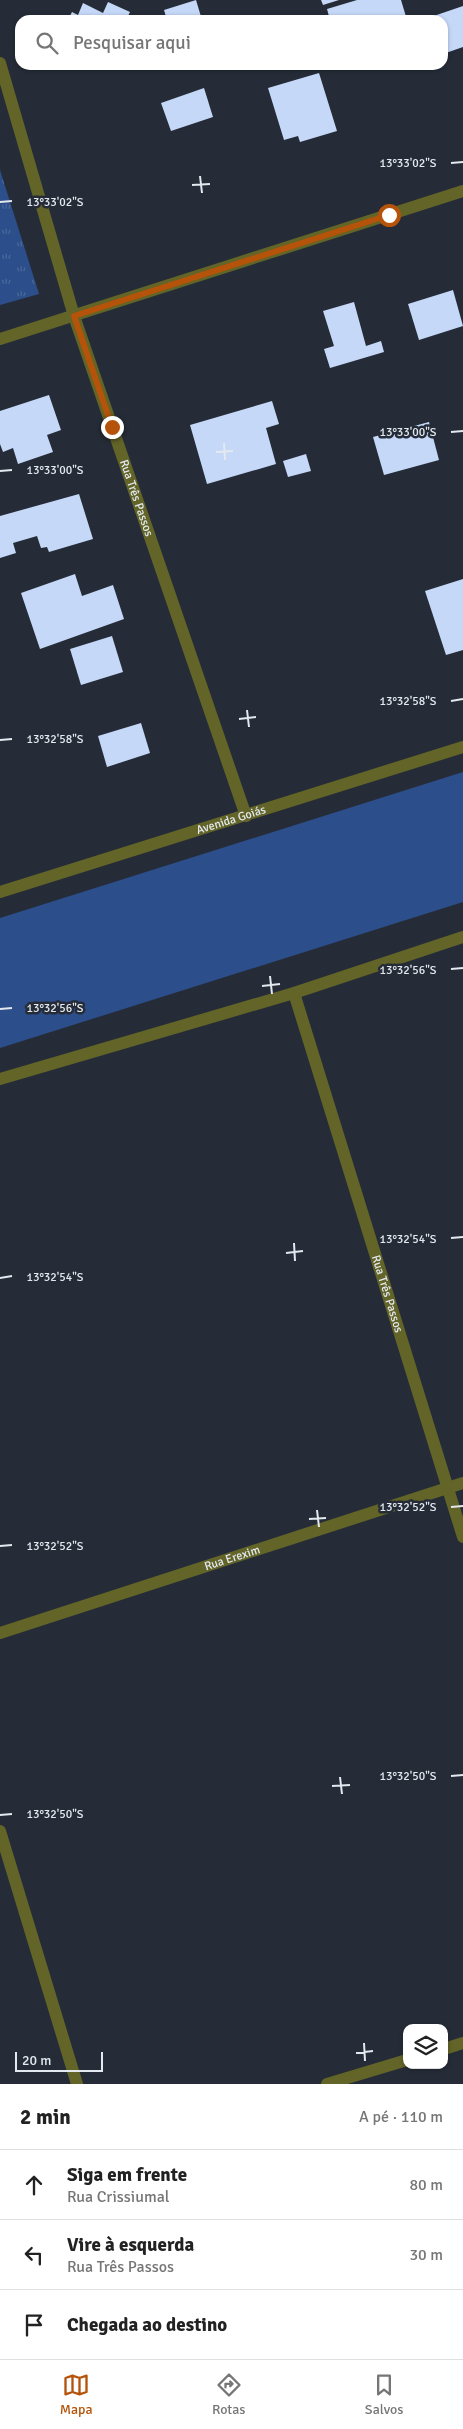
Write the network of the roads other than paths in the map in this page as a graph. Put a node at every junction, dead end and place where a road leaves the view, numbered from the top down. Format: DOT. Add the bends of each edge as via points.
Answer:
graph roads {
  1 [pos="0,62"];
  2 [pos="463,191"];
  3 [pos="74,316"];
  4 [pos="0,339"];
  5 [pos="463,747"];
  6 [pos="246,816"];
  7 [pos="0,892"];
  8 [pos="463,937"];
  9 [pos="294,993"];
  10 [pos="0,1079"];
  11 [pos="463,1483"];
  12 [pos="447,1488"];
  13 [pos="463,1537"];
  14 [pos="0,1633"];
  15 [pos="0,1831"];
  16 [pos="463,2043"];
  17 [pos="448,2048"];
  18 [pos="403,2061"];
  19 [pos="77,2084"];
  20 [pos="327,2084"];
  1 -- 3 [label="street, Rua Três Passos"];
  2 -- 3 [label="street"];
  3 -- 4 [label="street"];
  3 -- 6 [label="street, Rua Três Passos"];
  5 -- 6 [label="street, Avenida Goiás"];
  6 -- 7 [label="street, Avenida Goiás"];
  8 -- 9 [label="street"];
  9 -- 10 [label="street"];
  9 -- 12 [label="street, Rua Três Passos"];
  11 -- 12 [label="street, Rua Erexim"];
  12 -- 13 [label="street, Rua Três Passos"];
  12 -- 14 [label="street, Rua Erexim"];
  15 -- 19 [label="street"];
  16 -- 17 [label="street"];
  18 -- 20 [label="street"];
}
